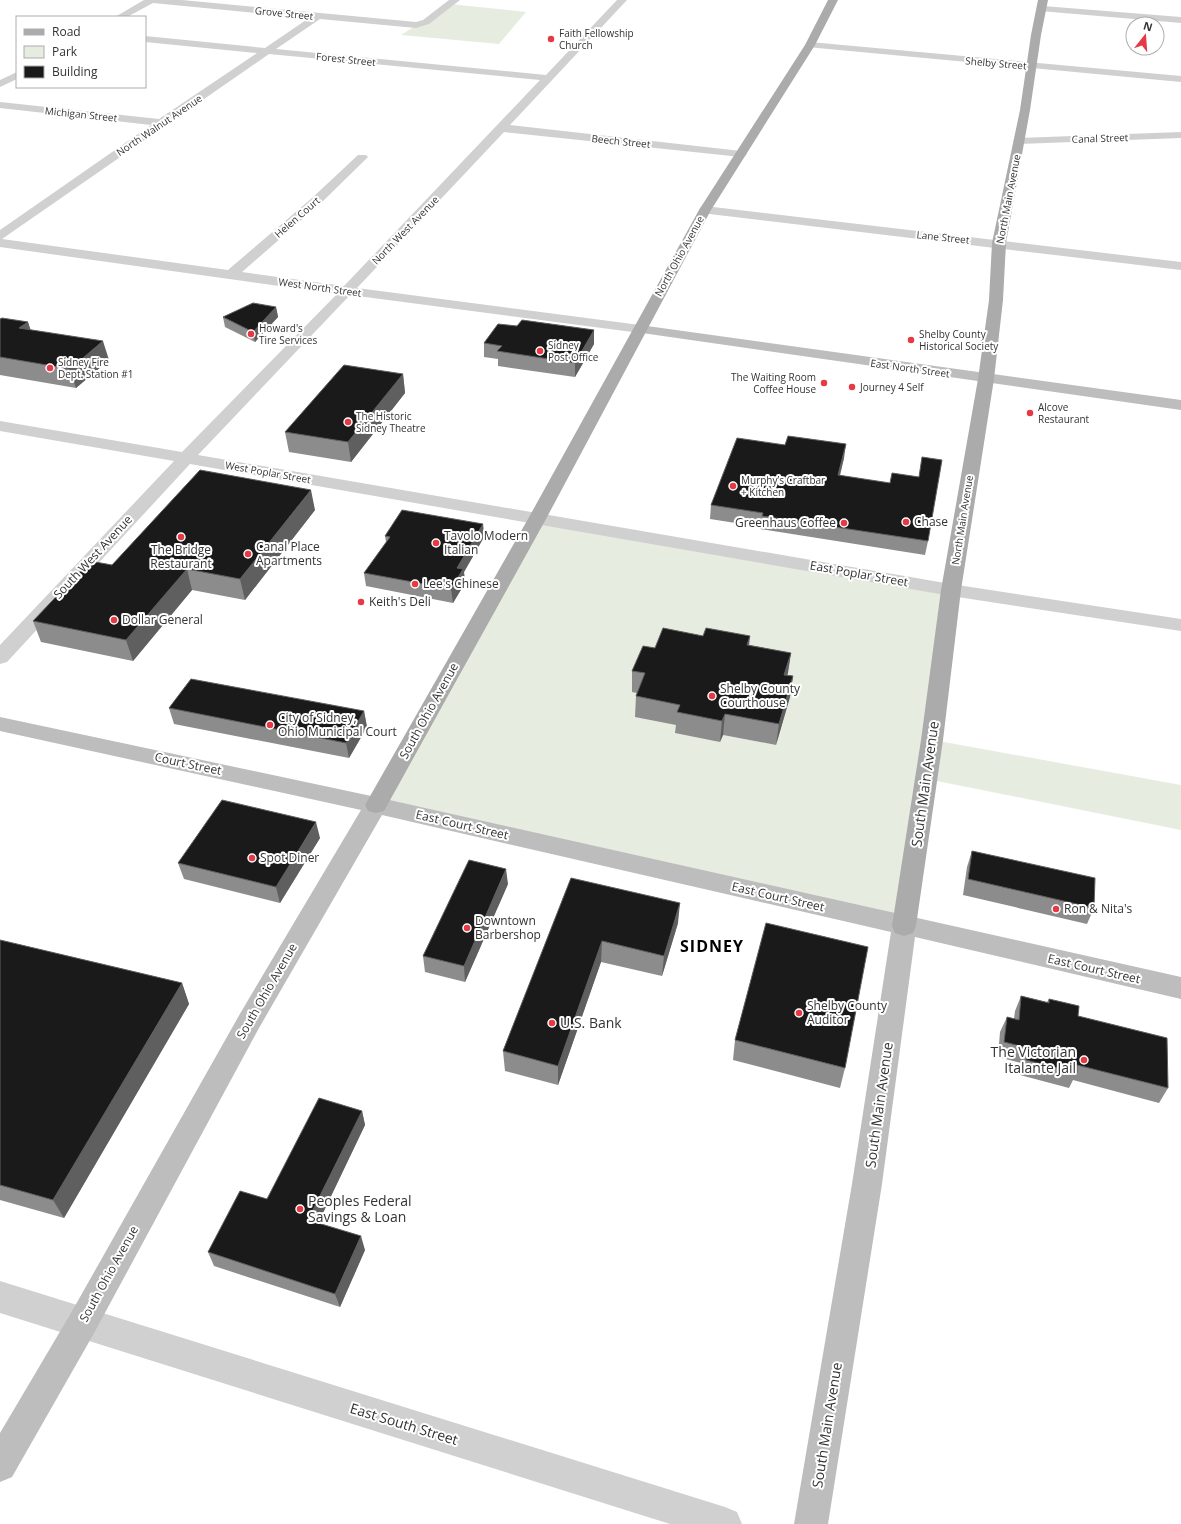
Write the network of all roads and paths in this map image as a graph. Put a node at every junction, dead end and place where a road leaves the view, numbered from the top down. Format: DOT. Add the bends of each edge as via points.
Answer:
graph roads {
  1 [pos="152,0"];
  2 [pos="455,0"];
  3 [pos="622,0"];
  4 [pos="834,0"];
  5 [pos="1043,4"];
  6 [pos="122,16"];
  7 [pos="318,16"];
  8 [pos="1181,20"];
  9 [pos="146,39"];
  10 [pos="810,46"];
  11 [pos="267,51"];
  12 [pos="1031,66"];
  13 [pos="16,76"];
  14 [pos="547,78"];
  15 [pos="1181,79"];
  16 [pos="0,84"];
  17 [pos="0,105"];
  18 [pos="162,123"];
  19 [pos="502,128"];
  20 [pos="1181,135"];
  21 [pos="1019,141"];
  22 [pos="741,154"];
  23 [pos="362,157"];
  24 [pos="704,210"];
  25 [pos="0,236"];
  26 [pos="0,243"];
  27 [pos="999,243"];
  28 [pos="1181,266"];
  29 [pos="231,275"];
  30 [pos="347,291"];
  31 [pos="640,329"];
  32 [pos="986,379"];
  33 [pos="1181,405"];
  34 [pos="0,426"];
  35 [pos="186,458"];
  36 [pos="537,519"];
  37 [pos="952,590"];
  38 [pos="1181,625"];
  39 [pos="0,657"];
  40 [pos="0,724"];
  41 [pos="376,805"];
  42 [pos="904,926"];
  43 [pos="1181,988"];
  44 [pos="0,1297"];
  45 [pos="82,1324"];
  46 [pos="0,1465"];
  47 [pos="725,1524"];
  48 [pos="811,1524"];
  1 -- 6 [label="street"];
  1 -- 7 [label="street, Grove Street"];
  2 -- 7 [label="street, Grove Street" via="426,22 416,25"];
  3 -- 14 [label="street, North West Avenue"];
  4 -- 10 [label="main road, North Ohio Avenue"];
  5 -- 8 [label="street"];
  5 -- 12 [label="main road, North Main Avenue"];
  7 -- 11 [label="street, North Walnut Avenue"];
  9 -- 11 [label="street, Forest Street"];
  10 -- 12 [label="street, Shelby Street"];
  10 -- 22 [label="main road, North Ohio Avenue"];
  11 -- 14 [label="street, Forest Street"];
  11 -- 18 [label="street, North Walnut Avenue"];
  12 -- 15 [label="street, Shelby Street"];
  12 -- 21 [label="main road, North Main Avenue" via="1026,110"];
  13 -- 16 [label="street"];
  14 -- 19 [label="street, North West Avenue"];
  17 -- 18 [label="street, Michigan Street"];
  18 -- 25 [label="street, North Walnut Avenue"];
  19 -- 22 [label="street, Beech Street"];
  19 -- 30 [label="street, North West Avenue"];
  20 -- 21 [label="street, Canal Street"];
  21 -- 27 [label="main road, North Main Avenue"];
  22 -- 24 [label="main road, North Ohio Avenue"];
  23 -- 29 [label="street, Helen Court"];
  24 -- 27 [label="street, Lane Street"];
  24 -- 31 [label="main road, North Ohio Avenue"];
  26 -- 29 [label="street, West North Street"];
  27 -- 28 [label="street, Lane Street"];
  27 -- 32 [label="main road, North Main Avenue" via="996,300"];
  29 -- 30 [label="street, West North Street"];
  30 -- 31 [label="street, West North Street"];
  30 -- 35 [label="street, North West Avenue"];
  31 -- 32 [label="main road, East North Street"];
  31 -- 36 [label="main road, North Ohio Avenue"];
  32 -- 33 [label="main road, East North Street"];
  32 -- 37 [label="main road, North Main Avenue"];
  34 -- 35 [label="street, West Poplar Street"];
  35 -- 36 [label="street, West Poplar Street"];
  35 -- 39 [label="street, South West Avenue"];
  36 -- 37 [label="street, East Poplar Street"];
  36 -- 41 [label="main road, South Ohio Avenue"];
  37 -- 38 [label="street, East Poplar Street"];
  37 -- 42 [label="main road, South Main Avenue"];
  40 -- 41 [label="main road, Court Street"];
  41 -- 42 [label="main road, East Court Street"];
  41 -- 45 [label="main road, South Ohio Avenue" via="250,1020"];
  42 -- 43 [label="main road, East Court Street"];
  42 -- 48 [label="main road, South Main Avenue" via="867,1184"];
  44 -- 45 [label="street, East South Street"];
  45 -- 46 [label="main road, South Ohio Avenue"];
  45 -- 47 [label="street, East South Street"];
}
